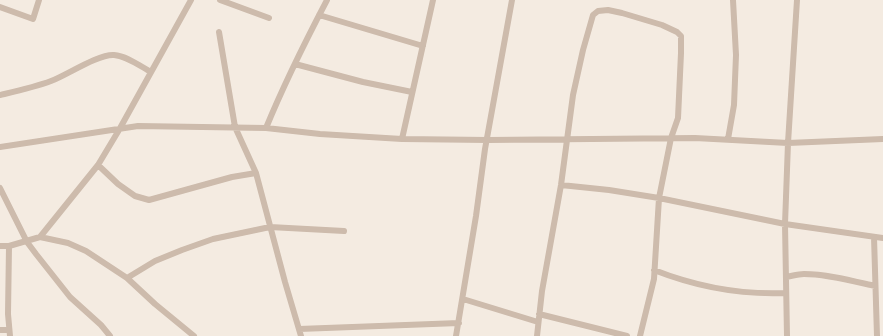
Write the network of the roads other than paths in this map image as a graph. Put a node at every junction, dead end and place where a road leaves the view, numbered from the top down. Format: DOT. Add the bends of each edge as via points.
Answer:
graph roads {
  1 [pos="39,0"];
  2 [pos="191,0"];
  3 [pos="220,0"];
  4 [pos="328,0"];
  5 [pos="433,0"];
  6 [pos="512,0"];
  7 [pos="733,0"];
  8 [pos="797,0"];
  9 [pos="0,7"];
  10 [pos="319,15"];
  11 [pos="269,18"];
  12 [pos="219,32"];
  13 [pos="423,46"];
  14 [pos="295,64"];
  15 [pos="151,72"];
  16 [pos="412,92"];
  17 [pos="0,95"];
  18 [pos="235,127"];
  19 [pos="266,128"];
  20 [pos="119,130"];
  21 [pos="671,138"];
  22 [pos="402,139"];
  23 [pos="567,139"];
  24 [pos="728,139"];
  25 [pos="883,139"];
  26 [pos="488,140"];
  27 [pos="788,143"];
  28 [pos="0,147"];
  29 [pos="98,165"];
  30 [pos="256,173"];
  31 [pos="561,185"];
  32 [pos="0,188"];
  33 [pos="659,198"];
  34 [pos="785,224"];
  35 [pos="270,226"];
  36 [pos="344,231"];
  37 [pos="40,237"];
  38 [pos="874,238"];
  39 [pos="883,238"];
  40 [pos="27,242"];
  41 [pos="0,246"];
  42 [pos="9,246"];
  43 [pos="654,270"];
  44 [pos="786,277"];
  45 [pos="127,278"];
  46 [pos="875,286"];
  47 [pos="786,293"];
  48 [pos="463,299"];
  49 [pos="539,314"];
  50 [pos="538,322"];
  51 [pos="459,323"];
  52 [pos="299,329"];
  53 [pos="0,330"];
  54 [pos="10,333"];
  55 [pos="110,336"];
  56 [pos="194,336"];
  57 [pos="302,336"];
  58 [pos="456,336"];
  59 [pos="537,336"];
  60 [pos="627,336"];
  61 [pos="640,336"];
  62 [pos="787,336"];
  63 [pos="877,336"];
  1 -- 9 [label="street" via="33,19"];
  2 -- 15 [label="street"];
  3 -- 11 [label="street"];
  4 -- 10 [label="street"];
  5 -- 13 [label="street"];
  6 -- 26 [label="street"];
  7 -- 24 [label="street" via="736,63 734,105"];
  8 -- 27 [label="street"];
  10 -- 13 [label="street"];
  10 -- 14 [label="street"];
  12 -- 18 [label="street"];
  13 -- 16 [label="street"];
  14 -- 16 [label="street"];
  14 -- 19 [label="street"];
  15 -- 17 [label="street" via="114,55 88,63 51,81"];
  15 -- 20 [label="street"];
  16 -- 22 [label="street"];
  18 -- 19 [label="street"];
  18 -- 20 [label="street" via="138,126"];
  18 -- 30 [label="street"];
  19 -- 22 [label="street"];
  20 -- 28 [label="street"];
  20 -- 29 [label="street"];
  21 -- 23 [label="street"];
  21 -- 23 [label="street" via="678,118 680,36 677,32 662,26 608,10 598,11 593,15 573,95"];
  21 -- 24 [label="street"];
  21 -- 33 [label="street"];
  22 -- 26 [label="street"];
  23 -- 26 [label="street"];
  23 -- 31 [label="street"];
  24 -- 27 [label="street"];
  25 -- 27 [label="street"];
  26 -- 48 [label="street"];
  27 -- 34 [label="street"];
  29 -- 30 [label="street" via="135,196 149,200"];
  29 -- 37 [label="street"];
  30 -- 35 [label="street"];
  31 -- 33 [label="street"];
  31 -- 49 [label="street"];
  32 -- 40 [label="street"];
  33 -- 34 [label="street"];
  33 -- 43 [label="street"];
  34 -- 38 [label="street"];
  34 -- 44 [label="street"];
  35 -- 36 [label="street"];
  35 -- 45 [label="street" via="212,239 154,261"];
  35 -- 52 [label="street"];
  37 -- 40 [label="street"];
  37 -- 45 [label="street" via="68,243 86,251"];
  38 -- 39 [label="street"];
  38 -- 46 [label="street"];
  40 -- 42 [label="street"];
  40 -- 55 [label="street" via="70,297"];
  41 -- 42 [label="street"];
  42 -- 54 [label="street"];
  43 -- 47 [label="street" via="717,289"];
  43 -- 61 [label="street"];
  44 -- 46 [label="street" via="804,274"];
  44 -- 47 [label="street"];
  45 -- 56 [label="street"];
  46 -- 63 [label="street"];
  47 -- 62 [label="street"];
  48 -- 50 [label="street"];
  48 -- 51 [label="street"];
  49 -- 50 [label="street"];
  49 -- 60 [label="street"];
  50 -- 59 [label="street"];
  51 -- 52 [label="street"];
  51 -- 58 [label="street"];
  52 -- 57 [label="street"];
  53 -- 54 [label="street"];
}
